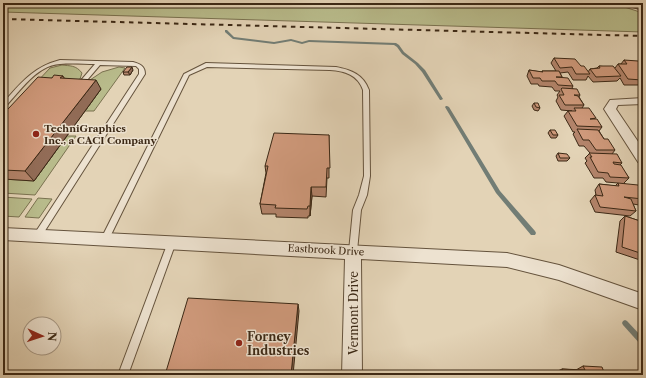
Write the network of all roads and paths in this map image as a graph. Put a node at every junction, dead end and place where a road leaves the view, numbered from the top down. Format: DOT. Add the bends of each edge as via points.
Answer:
graph roads {
  1 [pos="629,3"];
  2 [pos="643,7"];
  3 [pos="99,62"];
  4 [pos="77,88"];
  5 [pos="643,101"];
  6 [pos="3,106"];
  7 [pos="643,159"];
  8 [pos="3,234"];
  9 [pos="38,235"];
  10 [pos="105,239"];
  11 [pos="172,242"];
  12 [pos="353,251"];
  13 [pos="643,302"];
  14 [pos="123,375"];
  15 [pos="352,375"];
  1 -- 2 [label="street"];
  3 -- 4 [label="lane"];
  3 -- 6 [label="lane" via="60,62 44,66"];
  3 -- 9 [label="lane" via="138,65 142,69 142,74"];
  5 -- 7 [label="street" via="621,100 614,102 610,109"];
  8 -- 9 [label="street, Eastbrook Drive"];
  9 -- 10 [label="street, Eastbrook Drive"];
  10 -- 11 [label="street, Eastbrook Drive"];
  10 -- 12 [label="lane" via="186,74 206,65 330,68 355,75 362,80 366,90 367,176 363,195 356,210"];
  11 -- 12 [label="street, Eastbrook Drive"];
  11 -- 14 [label="lane"];
  12 -- 13 [label="street, Eastbrook Drive" via="507,260 542,266"];
  12 -- 15 [label="street, Vermont Drive"];
}
